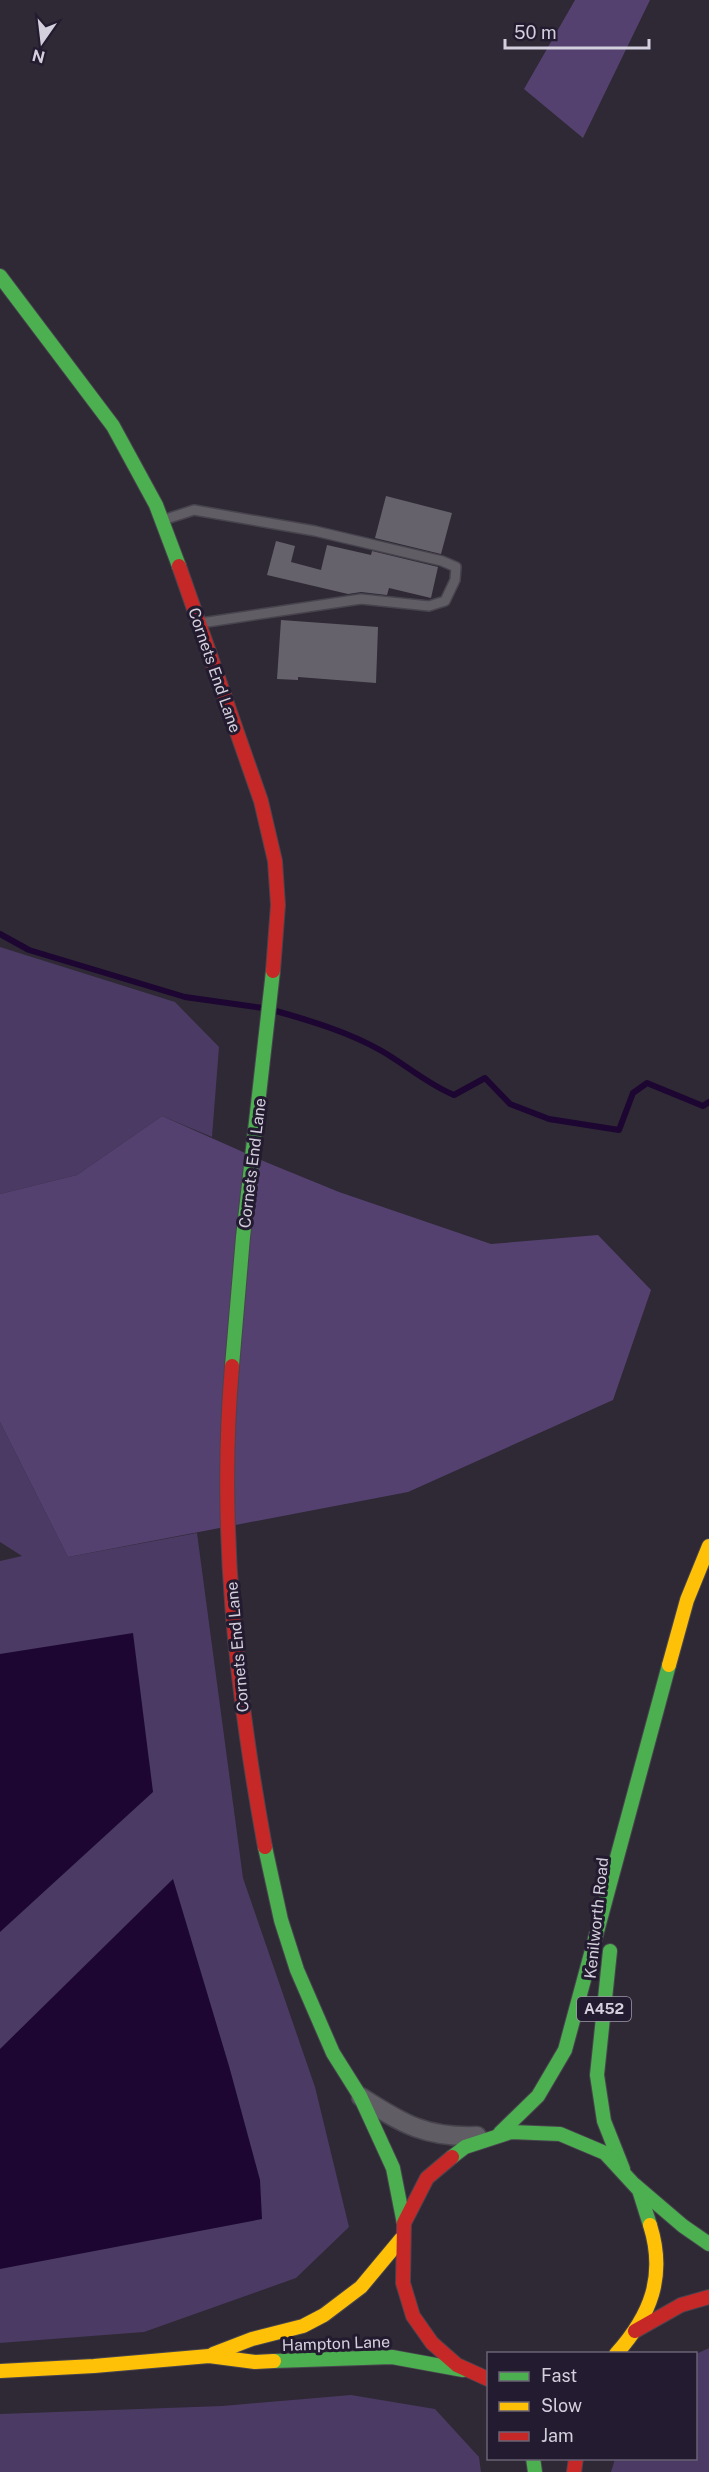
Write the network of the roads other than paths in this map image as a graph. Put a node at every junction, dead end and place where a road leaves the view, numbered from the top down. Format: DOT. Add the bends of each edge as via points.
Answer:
graph roads {
  1 [pos="0,276"];
  2 [pos="162,521"];
  3 [pos="199,623"];
  4 [pos="709,1546"];
  5 [pos="620,1845"];
  6 [pos="360,2096"];
  7 [pos="495,2134"];
  8 [pos="623,2169"];
  9 [pos="635,2185"];
  10 [pos="404,2223"];
  11 [pos="401,2239"];
  12 [pos="709,2244"];
  13 [pos="709,2297"];
  14 [pos="635,2331"];
  15 [pos="618,2352"];
  16 [pos="209,2356"];
  17 [pos="463,2370"];
  18 [pos="0,2371"];
  19 [pos="486,2381"];
  1 -- 2 [label="main road, Cornets End Lane" via="113,426"];
  2 -- 3 [label="main road, Cornets End Lane"];
  2 -- 3 [label="lane" via="194,510 315,531 456,567 455,580 445,601 429,606 361,599"];
  3 -- 6 [label="main road, Cornets End Lane" via="261,801 278,883 277,940 243,1237 227,1455 228,1540 238,1675 255,1795 281,1920 317,2019"];
  4 -- 5 [label="main road, Kenilworth Road / A452" via="687,1600"];
  5 -- 7 [label="main road, Kenilworth Road / A452" via="565,2050 541,2095"];
  5 -- 8 [label="main road, Kenilworth Road / A452" via="597,2075 604,2121"];
  6 -- 7 [label="street, Cornets End Lane" via="420,2130 458,2137"];
  6 -- 10 [label="main road, Cornets End Lane" via="393,2168"];
  7 -- 8 [label="main road" via="531,2129 567,2135 608,2156"];
  7 -- 10 [label="main road" via="444,2160 418,2193"];
  8 -- 9 [label="main road"];
  9 -- 12 [label="main road"];
  9 -- 14 [label="main road" via="652,2221 658,2257 655,2285"];
  10 -- 11 [label="main road"];
  11 -- 16 [label="main road, Hampton Lane" via="364,2287 336,2309 309,2324"];
  11 -- 17 [label="main road" via="403,2283 418,2326 431,2343"];
  13 -- 14 [label="main road" via="681,2305"];
  14 -- 15 [label="main road"];
  16 -- 17 [label="main road, Hampton Lane" via="255,2362 392,2357"];
  16 -- 18 [label="main road, Hampton Lane"];
  17 -- 19 [label="main road"];
}
